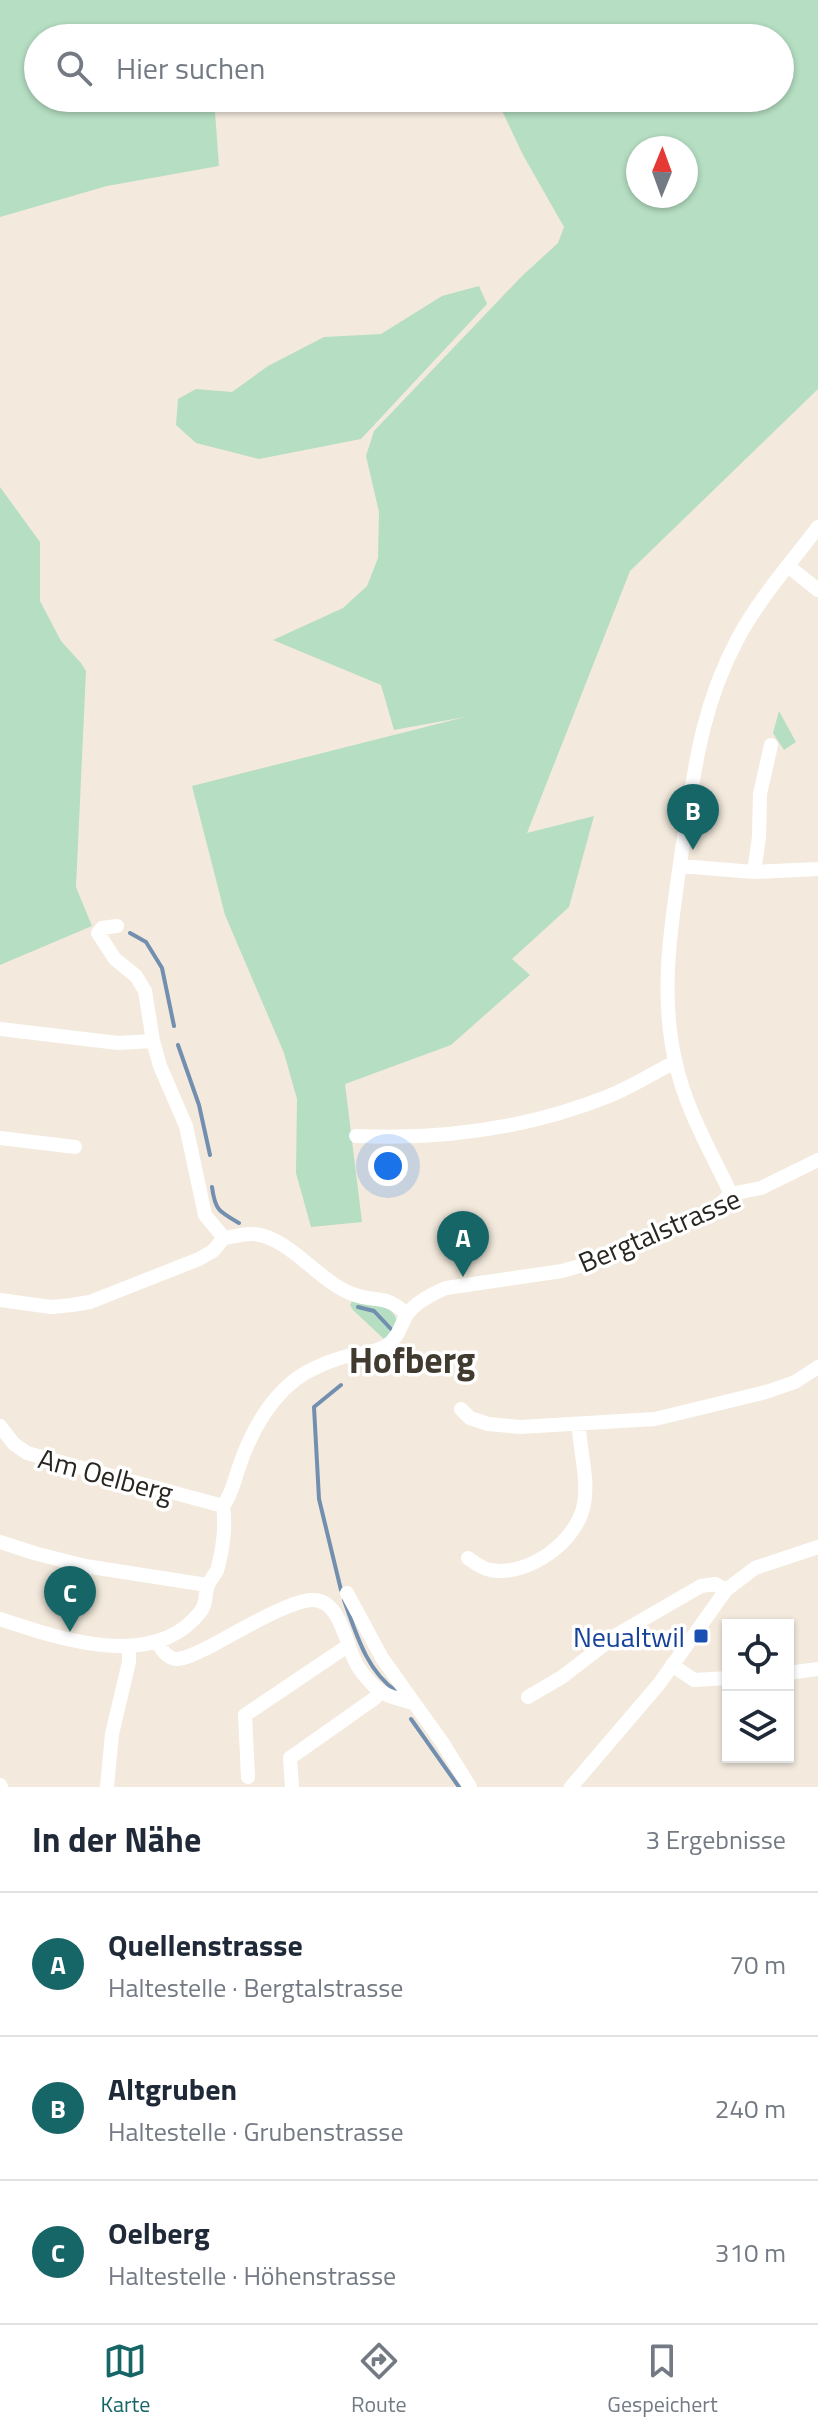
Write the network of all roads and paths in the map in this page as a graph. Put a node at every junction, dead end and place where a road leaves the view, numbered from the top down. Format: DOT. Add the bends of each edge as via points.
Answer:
graph roads {
  1 [pos="818,527"];
  2 [pos="788,566"];
  3 [pos="818,590"];
  4 [pos="771,745"];
  5 [pos="680,866"];
  6 [pos="818,869"];
  7 [pos="754,872"];
  8 [pos="117,926"];
  9 [pos="0,1029"];
  10 [pos="153,1041"];
  11 [pos="675,1062"];
  12 [pos="356,1136"];
  13 [pos="0,1138"];
  14 [pos="75,1147"];
  15 [pos="818,1160"];
  16 [pos="731,1194"];
  17 [pos="224,1238"];
  18 [pos="0,1300"];
  19 [pos="407,1314"];
  20 [pos="818,1367"];
  21 [pos="461,1409"];
  22 [pos="579,1424"];
  23 [pos="0,1426"];
  24 [pos="223,1506"];
  25 [pos="0,1542"];
  26 [pos="818,1547"];
  27 [pos="468,1558"];
  28 [pos="207,1585"];
  29 [pos="726,1590"];
  30 [pos="347,1593"];
  31 [pos="0,1619"];
  32 [pos="158,1643"];
  33 [pos="349,1645"];
  34 [pos="129,1647"];
  35 [pos="672,1665"];
  36 [pos="818,1669"];
  37 [pos="794,1672"];
  38 [pos="722,1678"];
  39 [pos="380,1692"];
  40 [pos="528,1697"];
  41 [pos="413,1703"];
  42 [pos="248,1777"];
  43 [pos="107,1787"];
  44 [pos="292,1787"];
  45 [pos="470,1787"];
  46 [pos="571,1787"];
  1 -- 2 [label="street"];
  2 -- 3 [label="street"];
  2 -- 5 [label="street" via="744,628 715,688 696,755"];
  4 -- 7 [label="street" via="760,794"];
  5 -- 7 [label="street"];
  5 -- 11 [label="street" via="667,977"];
  6 -- 7 [label="street"];
  8 -- 10 [label="street" via="98,933 115,959 142,983"];
  9 -- 10 [label="street" via="118,1043"];
  10 -- 17 [label="street" via="186,1126 205,1215"];
  11 -- 12 [label="street" via="609,1096 523,1123 408,1138"];
  11 -- 16 [label="street" via="686,1100"];
  13 -- 14 [label="street"];
  15 -- 16 [label="street, Bergtalstrasse" via="761,1188"];
  16 -- 19 [label="street, Bergtalstrasse" via="710,1213 608,1258 562,1271 446,1288"];
  17 -- 18 [label="street" via="199,1259 90,1302 51,1307"];
  17 -- 19 [label="street" via="269,1238 341,1289 391,1301"];
  19 -- 24 [label="street, Bergtalstrasse" via="386,1346 325,1362 285,1388 254,1433"];
  20 -- 22 [label="street" via="781,1387 698,1409 655,1419"];
  21 -- 22 [label="street" via="488,1424"];
  22 -- 27 [label="street" via="585,1501 571,1532 547,1555 512,1570 481,1567"];
  23 -- 24 [label="street, Am Oelberg" via="27,1453"];
  24 -- 28 [label="street, Bergtalstrasse" via="218,1568"];
  25 -- 28 [label="street" via="85,1566"];
  26 -- 29 [label="street" via="755,1568"];
  28 -- 32 [label="street, Bergtalstrasse" via="205,1605 192,1622"];
  29 -- 35 [label="street"];
  29 -- 40 [label="street" via="715,1584 701,1586 618,1634"];
  30 -- 41 [label="street"];
  31 -- 34 [label="street, Bergtalstrasse" via="80,1641"];
  32 -- 33 [label="street" via="164,1654 179,1659 289,1606 314,1600 335,1614"];
  32 -- 34 [label="street, Bergtalstrasse"];
  33 -- 39 [label="street" via="360,1670"];
  33 -- 42 [label="street" via="245,1715"];
  34 -- 43 [label="street"];
  35 -- 38 [label="street" via="694,1680"];
  35 -- 46 [label="street"];
  36 -- 37 [label="street"];
  39 -- 41 [label="street"];
  39 -- 44 [label="street" via="290,1758"];
  41 -- 45 [label="street"];
}
